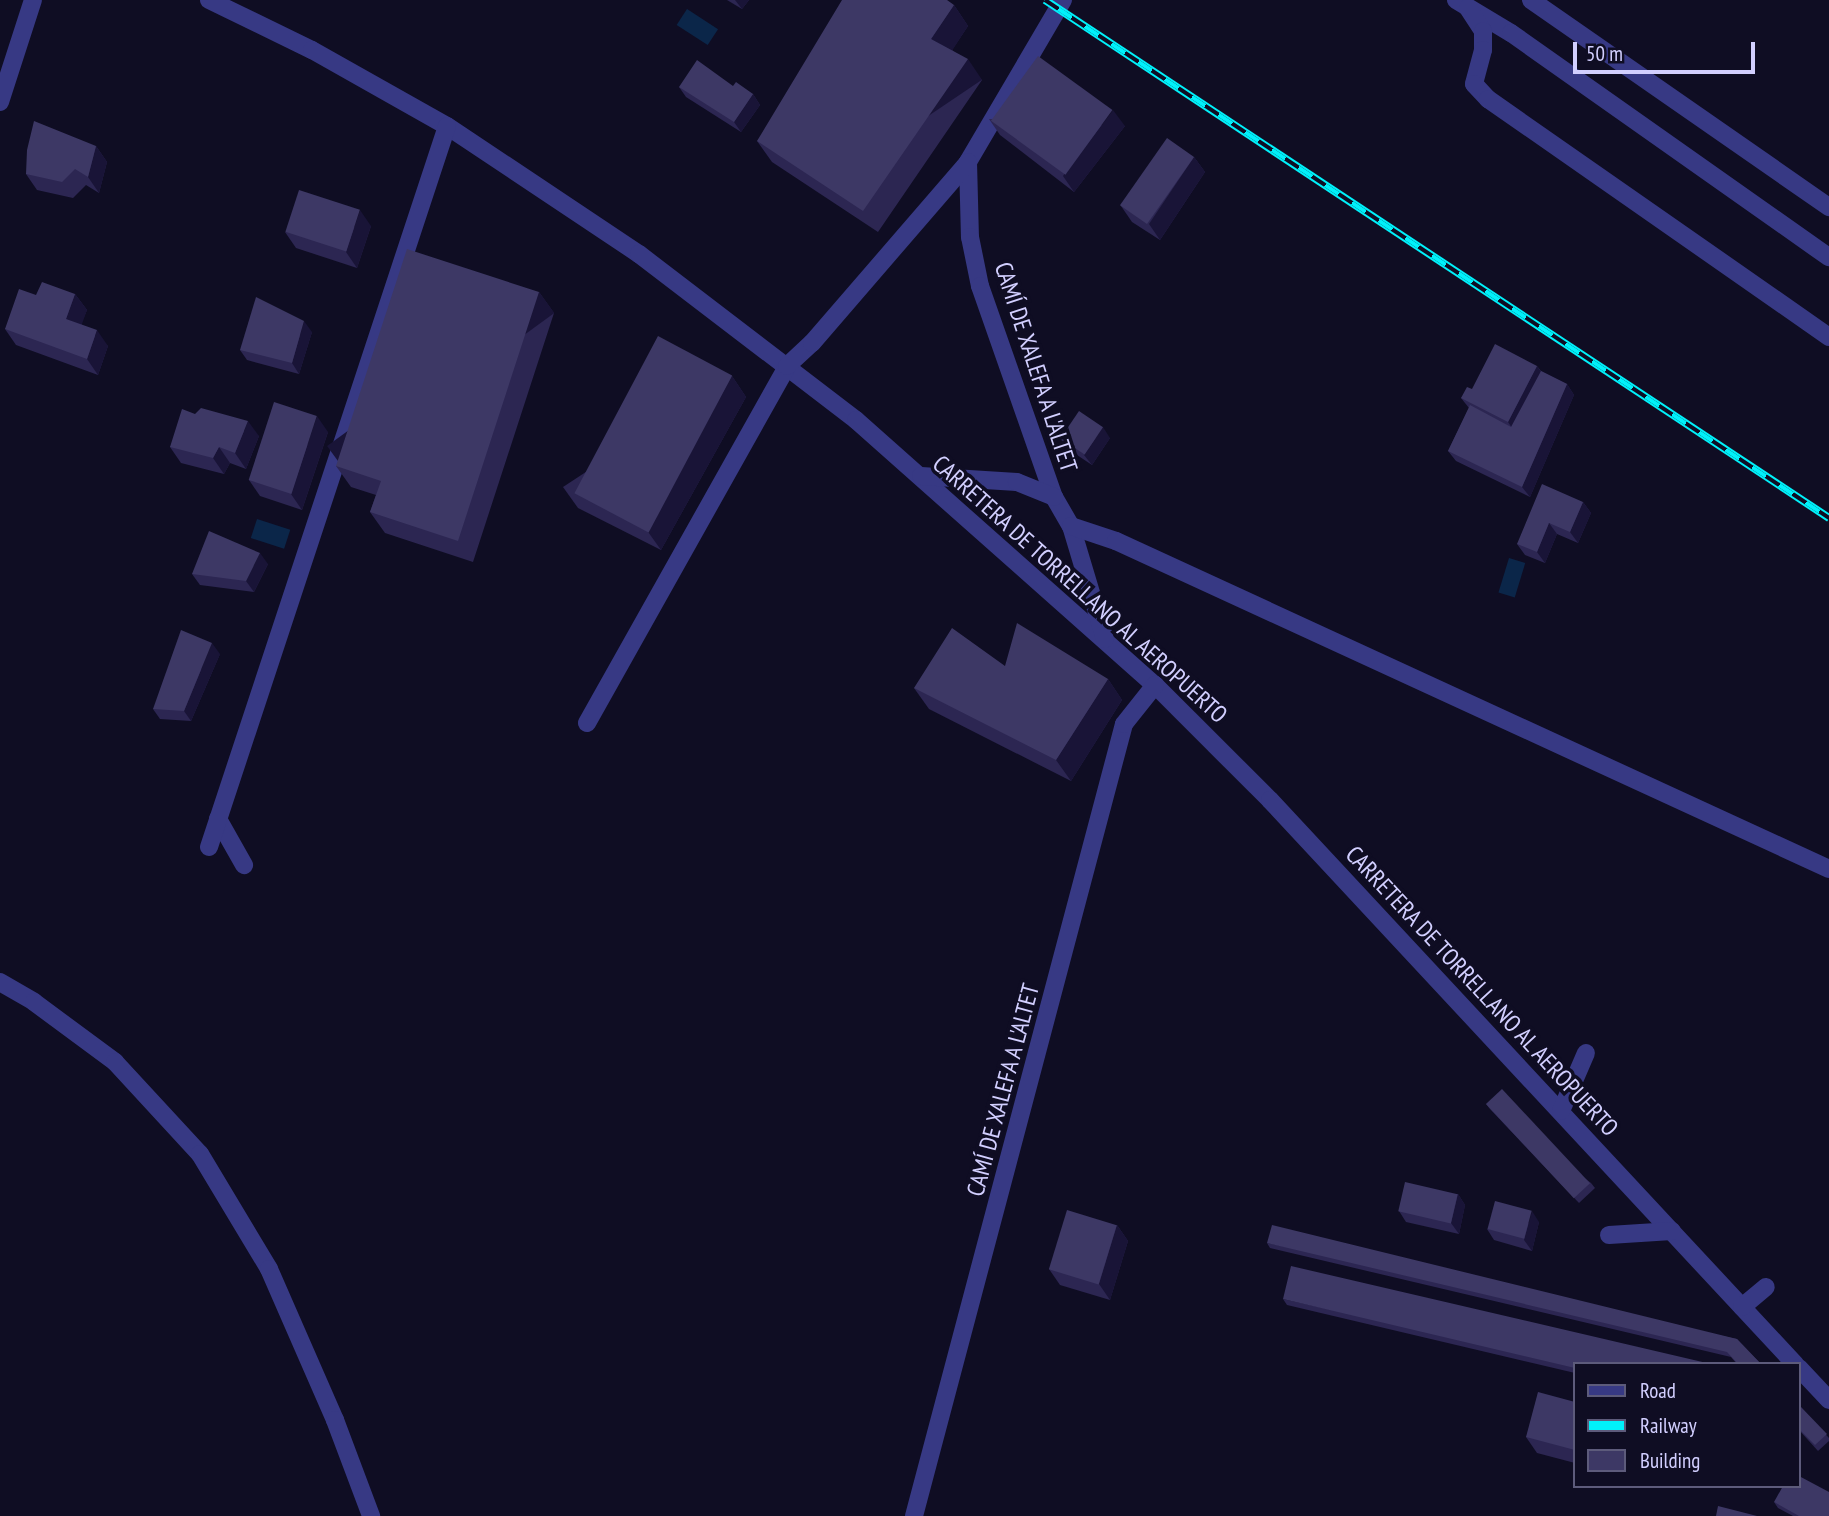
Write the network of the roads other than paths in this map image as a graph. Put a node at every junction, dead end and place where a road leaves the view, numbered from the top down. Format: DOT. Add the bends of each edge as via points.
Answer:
graph roads {
  1 [pos="33,0"];
  2 [pos="209,0"];
  3 [pos="1063,0"];
  4 [pos="1531,0"];
  5 [pos="1462,4"];
  6 [pos="0,102"];
  7 [pos="447,126"];
  8 [pos="968,162"];
  9 [pos="1829,206"];
  10 [pos="1829,257"];
  11 [pos="1829,337"];
  12 [pos="787,366"];
  13 [pos="921,477"];
  14 [pos="1054,497"];
  15 [pos="1071,526"];
  16 [pos="1105,639"];
  17 [pos="1155,685"];
  18 [pos="587,723"];
  19 [pos="218,819"];
  20 [pos="209,847"];
  21 [pos="244,865"];
  22 [pos="1829,869"];
  23 [pos="0,982"];
  24 [pos="1586,1053"];
  25 [pos="1561,1111"];
  26 [pos="1672,1231"];
  27 [pos="1609,1235"];
  28 [pos="1766,1287"];
  29 [pos="1742,1307"];
  30 [pos="1793,1362"];
  31 [pos="1801,1370"];
  32 [pos="1829,1400"];
  33 [pos="371,1516"];
  34 [pos="914,1516"];
  1 -- 6 [label="street"];
  2 -- 7 [label="street, CARRETERA DE TORRELLANO AL AEROPUERTO" via="312,50"];
  3 -- 8 [label="street"];
  4 -- 9 [label="street"];
  5 -- 10 [label="street" via="1511,33"];
  5 -- 11 [label="street" via="1483,31 1474,84 1488,99"];
  7 -- 12 [label="street, CARRETERA DE TORRELLANO AL AEROPUERTO" via="639,254"];
  7 -- 19 [label="street"];
  8 -- 12 [label="street"];
  8 -- 14 [label="street, CAMÍ DE XALEFA A L'ALTET" via="970,237 980,286"];
  12 -- 13 [label="street, CARRETERA DE TORRELLANO AL AEROPUERTO"];
  12 -- 18 [label="street"];
  13 -- 14 [label="street" via="1017,482"];
  13 -- 16 [label="street, CARRETERA DE TORRELLANO AL AEROPUERTO"];
  14 -- 15 [label="street, CAMÍ DE XALEFA A L'ALTET"];
  15 -- 16 [label="street, CAMÍ DE XALEFA A L'ALTET"];
  15 -- 22 [label="street" via="1116,541"];
  16 -- 17 [label="street, CARRETERA DE TORRELLANO AL AEROPUERTO"];
  17 -- 25 [label="street, CARRETERA DE TORRELLANO AL AEROPUERTO" via="1270,800"];
  17 -- 34 [label="street, CAMÍ DE XALEFA A L'ALTET" via="1124,724"];
  19 -- 20 [label="street"];
  19 -- 21 [label="street"];
  23 -- 33 [label="street" via="115,1062 200,1154 269,1269"];
  24 -- 25 [label="street"];
  25 -- 26 [label="street, CARRETERA DE TORRELLANO AL AEROPUERTO"];
  26 -- 27 [label="street"];
  26 -- 29 [label="street, CARRETERA DE TORRELLANO AL AEROPUERTO"];
  28 -- 29 [label="street"];
  29 -- 30 [label="street, CARRETERA DE TORRELLANO AL AEROPUERTO"];
  31 -- 32 [label="street"];
}
